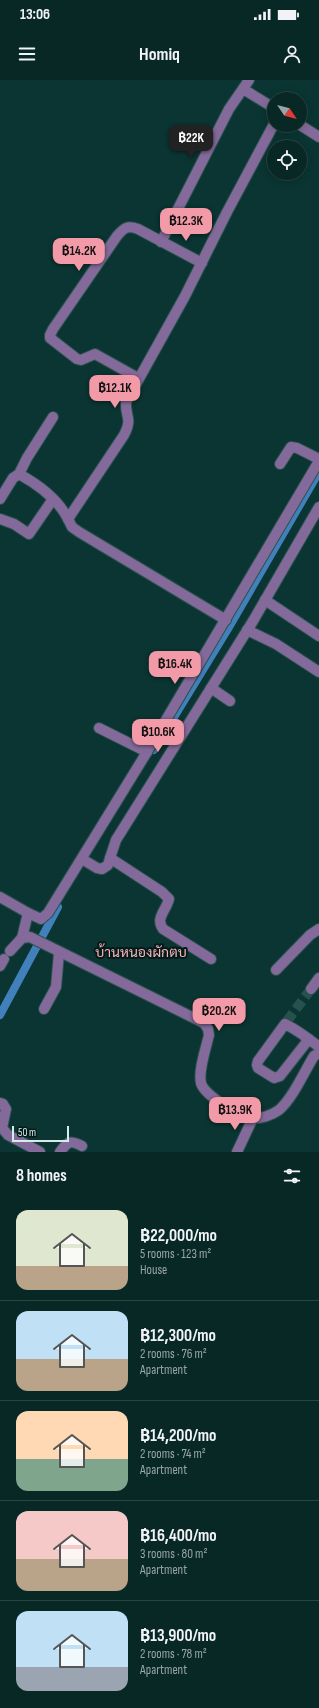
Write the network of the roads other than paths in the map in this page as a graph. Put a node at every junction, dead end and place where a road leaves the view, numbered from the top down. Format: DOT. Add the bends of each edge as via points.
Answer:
graph roads {
  1 [pos="249,80"];
  2 [pos="242,89"];
  3 [pos="267,104"];
  4 [pos="307,130"];
  5 [pos="270,132"];
  6 [pos="319,138"];
  7 [pos="161,242"];
  8 [pos="202,263"];
  9 [pos="138,378"];
  10 [pos="53,417"];
  11 [pos="319,460"];
  12 [pos="280,464"];
  13 [pos="19,474"];
  14 [pos="0,499"];
  15 [pos="53,499"];
  16 [pos="319,507"];
  17 [pos="0,519"];
  18 [pos="68,519"];
  19 [pos="265,600"];
  20 [pos="226,620"];
  21 [pos="247,630"];
  22 [pos="319,636"];
  23 [pos="319,672"];
  24 [pos="212,688"];
  25 [pos="230,701"];
  26 [pos="99,728"];
  27 [pos="147,752"];
  28 [pos="110,858"];
  29 [pos="83,859"];
  30 [pos="0,897"];
  31 [pos="28,913"];
  32 [pos="319,929"];
  33 [pos="26,938"];
  34 [pos="56,951"];
  35 [pos="5,959"];
  36 [pos="212,959"];
  37 [pos="276,970"];
  38 [pos="319,978"];
  39 [pos="311,989"];
  40 [pos="44,1009"];
  41 [pos="309,1039"];
  42 [pos="319,1046"];
  43 [pos="319,1053"];
  44 [pos="0,1103"];
  45 [pos="253,1118"];
  46 [pos="82,1146"];
  47 [pos="40,1152"];
  48 [pos="60,1152"];
  49 [pos="236,1152"];
  1 -- 2 [label="street"];
  2 -- 3 [label="street"];
  2 -- 7 [label="street"];
  4 -- 6 [label="street"];
  5 -- 8 [label="street"];
  7 -- 8 [label="street"];
  7 -- 9 [label="street" via="138,229 129,226 124,228 50,335 50,338 77,359 82,360 95,354"];
  8 -- 9 [label="street"];
  9 -- 18 [label="street" via="126,402 128,426"];
  10 -- 13 [label="street"];
  11 -- 12 [label="street" via="291,447"];
  11 -- 20 [label="street"];
  13 -- 14 [label="street" via="13,478"];
  13 -- 15 [label="street" via="43,488"];
  15 -- 17 [label="street" via="29,534"];
  15 -- 18 [label="street"];
  16 -- 19 [label="street"];
  18 -- 20 [label="street" via="70,525 79,532"];
  19 -- 21 [label="street"];
  19 -- 22 [label="street"];
  20 -- 27 [label="street"];
  21 -- 23 [label="street" via="276,644"];
  21 -- 24 [label="street"];
  24 -- 25 [label="street"];
  24 -- 28 [label="street" via="116,840"];
  26 -- 27 [label="street"];
  27 -- 29 [label="street"];
  28 -- 29 [label="street" via="108,865 102,869"];
  28 -- 36 [label="street" via="169,899 159,920 163,930"];
  29 -- 31 [label="street" via="48,913 42,918"];
  30 -- 31 [label="street"];
  31 -- 33 [label="street"];
  32 -- 37 [label="street" via="310,934"];
  33 -- 34 [label="street"];
  33 -- 35 [label="street"];
  34 -- 40 [label="street" via="56,987"];
  34 -- 45 [label="street" via="204,1024 209,1035 200,1078 202,1086 221,1103 246,1117"];
  38 -- 39 [label="street"];
  41 -- 41 [label="street" via="286,1022 256,1065 269,1076 280,1076"];
  41 -- 42 [label="street"];
  43 -- 45 [label="street" via="314,1056 288,1100 278,1110"];
  44 -- 47 [label="street" via="6,1109 2,1128 8,1135"];
  45 -- 49 [label="street"];
  46 -- 48 [label="street" via="73,1141 69,1142"];
}
